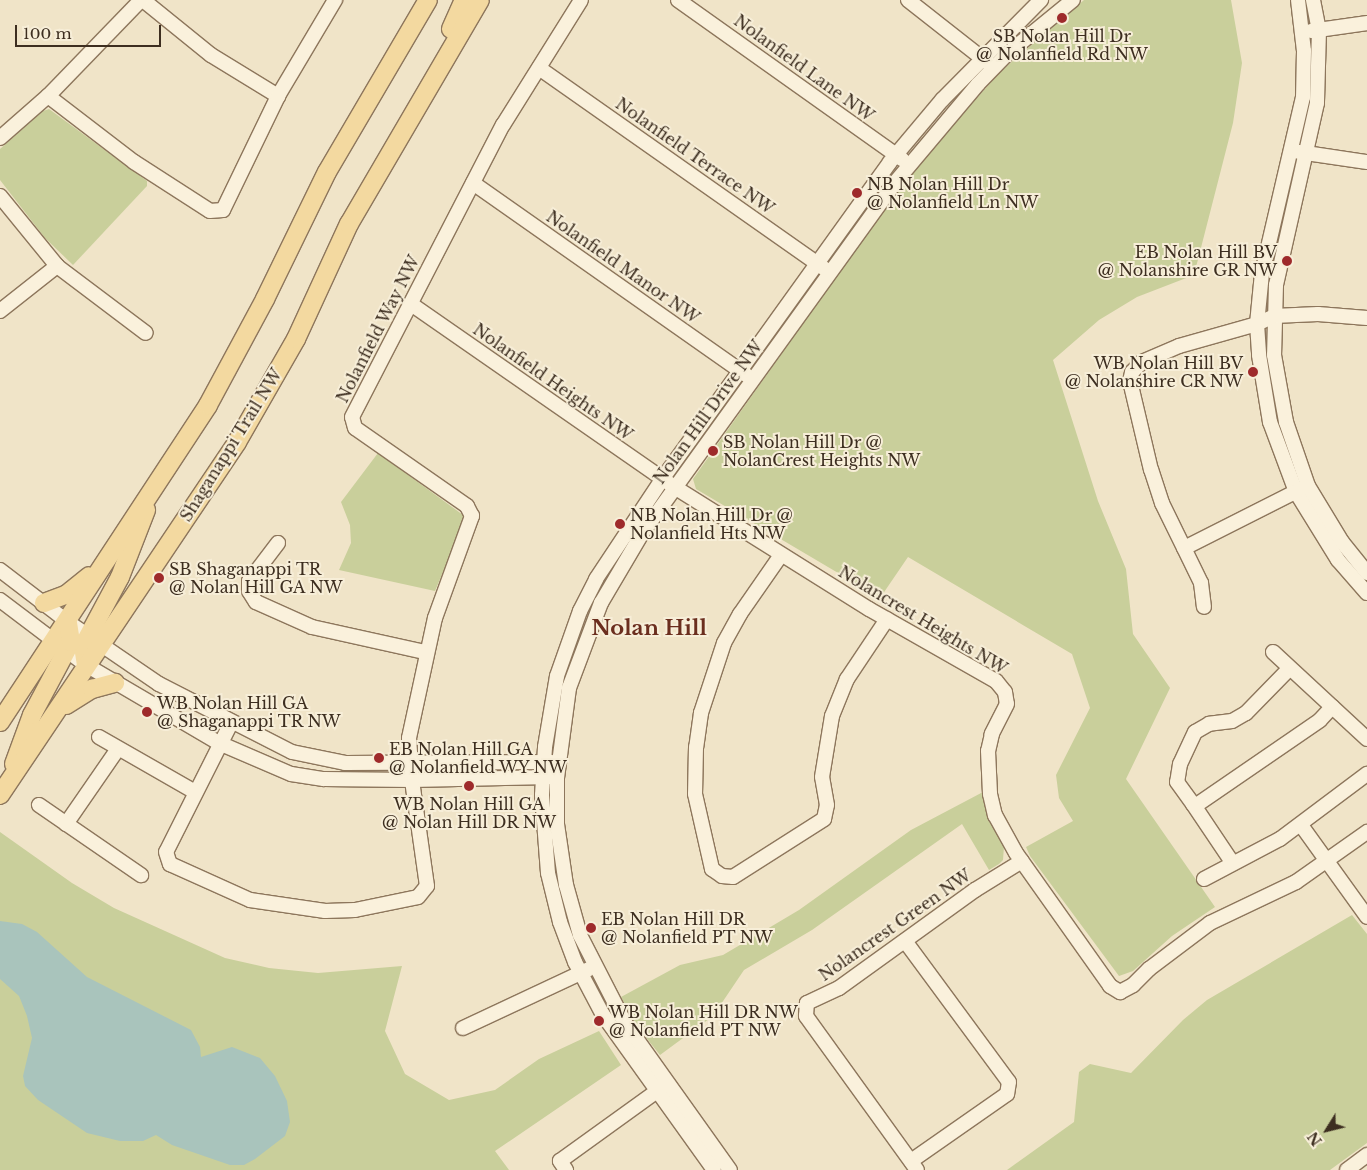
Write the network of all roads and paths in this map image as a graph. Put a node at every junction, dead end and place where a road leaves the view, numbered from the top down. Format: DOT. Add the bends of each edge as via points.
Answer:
graph roads {
  1 [pos="142,0"];
  2 [pos="335,0"];
  3 [pos="428,0"];
  4 [pos="464,0"];
  5 [pos="480,0"];
  6 [pos="581,0"];
  7 [pos="678,0"];
  8 [pos="908,0"];
  9 [pos="1041,0"];
  10 [pos="1073,0"];
  11 [pos="1298,0"];
  12 [pos="1313,0"];
  13 [pos="1367,24"];
  14 [pos="1319,30"];
  15 [pos="1303,33"];
  16 [pos="450,47"];
  17 [pos="983,57"];
  18 [pos="539,68"];
  19 [pos="994,68"];
  20 [pos="48,96"];
  21 [pos="278,96"];
  22 [pos="0,138"];
  23 [pos="1291,150"];
  24 [pos="1307,153"];
  25 [pos="896,155"];
  26 [pos="1367,162"];
  27 [pos="909,165"];
  28 [pos="473,183"];
  29 [pos="0,196"];
  30 [pos="818,264"];
  31 [pos="58,266"];
  32 [pos="830,273"];
  33 [pos="411,304"];
  34 [pos="0,311"];
  35 [pos="1367,318"];
  36 [pos="1265,320"];
  37 [pos="146,333"];
  38 [pos="740,371"];
  39 [pos="753,380"];
  40 [pos="663,478"];
  41 [pos="676,488"];
  42 [pos="1302,489"];
  43 [pos="152,493"];
  44 [pos="278,542"];
  45 [pos="1184,548"];
  46 [pos="781,554"];
  47 [pos="102,564"];
  48 [pos="0,570"];
  49 [pos="1365,581"];
  50 [pos="0,600"];
  51 [pos="44,603"];
  52 [pos="1204,607"];
  53 [pos="887,619"];
  54 [pos="68,622"];
  55 [pos="94,640"];
  56 [pos="60,647"];
  57 [pos="425,652"];
  58 [pos="1273,652"];
  59 [pos="86,665"];
  60 [pos="1289,669"];
  61 [pos="116,683"];
  62 [pos="1332,707"];
  63 [pos="59,710"];
  64 [pos="0,722"];
  65 [pos="231,723"];
  66 [pos="99,737"];
  67 [pos="1367,739"];
  68 [pos="220,743"];
  69 [pos="117,750"];
  70 [pos="544,761"];
  71 [pos="559,762"];
  72 [pos="411,763"];
  73 [pos="1367,774"];
  74 [pos="542,777"];
  75 [pos="557,778"];
  76 [pos="412,780"];
  77 [pos="3,791"];
  78 [pos="196,792"];
  79 [pos="1193,804"];
  80 [pos="38,805"];
  81 [pos="66,824"];
  82 [pos="1301,825"];
  83 [pos="1367,832"];
  84 [pos="1022,861"];
  85 [pos="1232,862"];
  86 [pos="1328,862"];
  87 [pos="141,875"];
  88 [pos="1204,879"];
  89 [pos="1367,917"];
  90 [pos="905,941"];
  91 [pos="594,967"];
  92 [pos="581,974"];
  93 [pos="463,1028"];
  94 [pos="662,1087"];
  95 [pos="1367,1155"];
  96 [pos="914,1166"];
  97 [pos="566,1170"];
  98 [pos="714,1170"];
  99 [pos="730,1170"];
  100 [pos="1347,1170"];
  1 -- 20 [label="street"];
  1 -- 21 [label="street" via="211,55"];
  2 -- 21 [label="street"];
  3 -- 43 [label="main road" via="327,172 237,352"];
  4 -- 16 [label="main road" via="451,29"];
  5 -- 16 [label="main road, Shaganappi Trail NW"];
  6 -- 18 [label="street, Nolanfield Way NW"];
  7 -- 25 [label="street, Nolanfield Lane NW"];
  8 -- 17 [label="street"];
  9 -- 17 [label="street, Nolan Hill Drive NW"];
  10 -- 19 [label="street, Nolan Hill Drive NW"];
  11 -- 15 [label="street"];
  12 -- 14 [label="street"];
  13 -- 14 [label="street"];
  14 -- 15 [label="street"];
  14 -- 24 [label="street" via="1320,76"];
  15 -- 23 [label="street" via="1303,97"];
  16 -- 55 [label="main road, Shaganappi Trail NW" via="349,224 269,389 237,442"];
  17 -- 19 [label="street"];
  17 -- 25 [label="street, Nolan Hill Drive NW"];
  18 -- 28 [label="street, Nolanfield Way NW" via="503,125"];
  18 -- 30 [label="street, Nolanfield Terrace NW"];
  19 -- 27 [label="street, Nolan Hill Drive NW"];
  20 -- 21 [label="street" via="134,162 210,211 223,210"];
  20 -- 22 [label="street"];
  23 -- 24 [label="street"];
  23 -- 36 [label="street" via="1262,273"];
  24 -- 26 [label="street"];
  24 -- 36 [label="street"];
  25 -- 27 [label="street, Nolanfield Lane NW"];
  25 -- 30 [label="street, Nolan Hill Drive NW"];
  27 -- 32 [label="street, Nolan Hill Drive NW"];
  28 -- 33 [label="street, Nolanfield Way NW"];
  28 -- 38 [label="street, Nolanfield Manor NW"];
  29 -- 31 [label="street"];
  30 -- 32 [label="street, Nolanfield Terrace NW"];
  30 -- 38 [label="street, Nolan Hill Drive NW"];
  31 -- 34 [label="street"];
  31 -- 37 [label="street"];
  32 -- 39 [label="street, Nolan Hill Drive NW"];
  33 -- 40 [label="street, Nolanfield Heights NW"];
  33 -- 57 [label="street, Nolanfield Way NW" via="352,417 355,428 467,506 472,516 471,527 443,590"];
  35 -- 36 [label="street" via="1344,314"];
  36 -- 42 [label="street"];
  36 -- 42 [label="street" via="1270,422"];
  36 -- 45 [label="street" via="1179,346 1142,362 1132,372 1130,381 1151,470 1162,503"];
  38 -- 39 [label="street, Nolanfield Manor NW"];
  38 -- 40 [label="street, Nolan Hill Drive NW"];
  39 -- 41 [label="street, Nolan Hill Drive NW"];
  40 -- 41 [label="street, Nolanfield Heights NW"];
  40 -- 70 [label="street, Nolan Hill Drive NW" via="620,541 580,612 557,676"];
  41 -- 46 [label="street, Nolancrest Heights NW"];
  41 -- 71 [label="street, Nolan Hill Drive NW" via="615,576 591,626 569,688"];
  42 -- 45 [label="street"];
  42 -- 49 [label="street" via="1338,560"];
  43 -- 47 [label="main road"];
  43 -- 55 [label="main road" via="136,542"];
  44 -- 57 [label="street" via="250,581 249,592 256,602 312,627"];
  45 -- 52 [label="street" via="1201,583"];
  46 -- 53 [label="street, Nolancrest Heights NW"];
  46 -- 53 [label="street" via="724,643 700,713 695,794 712,869 722,876 733,877 824,819 827,805 822,776 832,716 847,679"];
  47 -- 51 [label="main road" via="67,594"];
  47 -- 54 [label="main road"];
  48 -- 51 [label="street"];
  50 -- 56 [label="street"];
  51 -- 54 [label="street"];
  53 -- 84 [label="street, Nolancrest Heights NW" via="996,681 1006,692 1007,704 992,734 987,772 995,815"];
  54 -- 55 [label="street"];
  54 -- 56 [label="main road"];
  55 -- 59 [label="main road" via="83,646"];
  55 -- 65 [label="street" via="159,684"];
  56 -- 59 [label="street"];
  56 -- 64 [label="main road"];
  56 -- 77 [label="main road"];
  57 -- 72 [label="street, Nolanfield Way NW" via="409,738"];
  58 -- 60 [label="street"];
  59 -- 61 [label="street"];
  59 -- 63 [label="main road"];
  60 -- 62 [label="street"];
  60 -- 79 [label="street" via="1246,713 1232,721 1209,724 1195,732 1180,764 1177,782"];
  61 -- 63 [label="main road" via="92,689"];
  61 -- 68 [label="street"];
  62 -- 67 [label="street"];
  62 -- 79 [label="street" via="1320,720 1198,804"];
  63 -- 77 [label="main road"];
  65 -- 68 [label="street, Nolanfield Way NW"];
  65 -- 72 [label="street" via="292,752 313,758 345,763"];
  66 -- 69 [label="street"];
  68 -- 76 [label="street" via="291,774 324,779"];
  68 -- 78 [label="street, Nolanfield Way NW"];
  69 -- 78 [label="street"];
  69 -- 81 [label="street"];
  70 -- 71 [label="street"];
  70 -- 72 [label="street"];
  70 -- 74 [label="street, Nolan Hill Drive NW"];
  71 -- 75 [label="street, Nolan Hill Drive NW"];
  72 -- 76 [label="street, Nolanfield Way NW"];
  73 -- 82 [label="street"];
  74 -- 75 [label="street"];
  74 -- 76 [label="street"];
  74 -- 92 [label="street, Nolan Hill Drive NW" via="548,873 560,922"];
  75 -- 91 [label="street, Nolan Hill Drive NW" via="562,861 576,919"];
  76 -- 78 [label="street, Nolanfield Way NW" via="427,886 418,897 355,910 286,907 250,900 170,864 166,852"];
  79 -- 85 [label="street"];
  80 -- 81 [label="street"];
  81 -- 87 [label="street"];
  82 -- 85 [label="street"];
  82 -- 86 [label="street"];
  83 -- 86 [label="street, Nolancrest Heights NW"];
  84 -- 86 [label="street, Nolancrest Heights NW" via="1110,986 1120,992 1210,923 1267,897"];
  84 -- 90 [label="street, Nolancrest Green NW" via="975,890"];
  85 -- 88 [label="street"];
  86 -- 89 [label="street"];
  90 -- 96 [label="street" via="1009,1082 1007,1094"];
  90 -- 96 [label="street, Nolancrest Green NW" via="839,988 807,1003 806,1016"];
  91 -- 92 [label="street"];
  91 -- 94 [label="street, Nolan Hill Drive NW"];
  92 -- 93 [label="street"];
  92 -- 94 [label="street, Nolan Hill Drive NW" via="603,1015"];
  94 -- 97 [label="street" via="560,1161"];
  94 -- 98 [label="street, Nolan Hill Drive NW"];
  94 -- 99 [label="street, Nolan Hill Drive NW"];
  95 -- 100 [label="street"];
}
